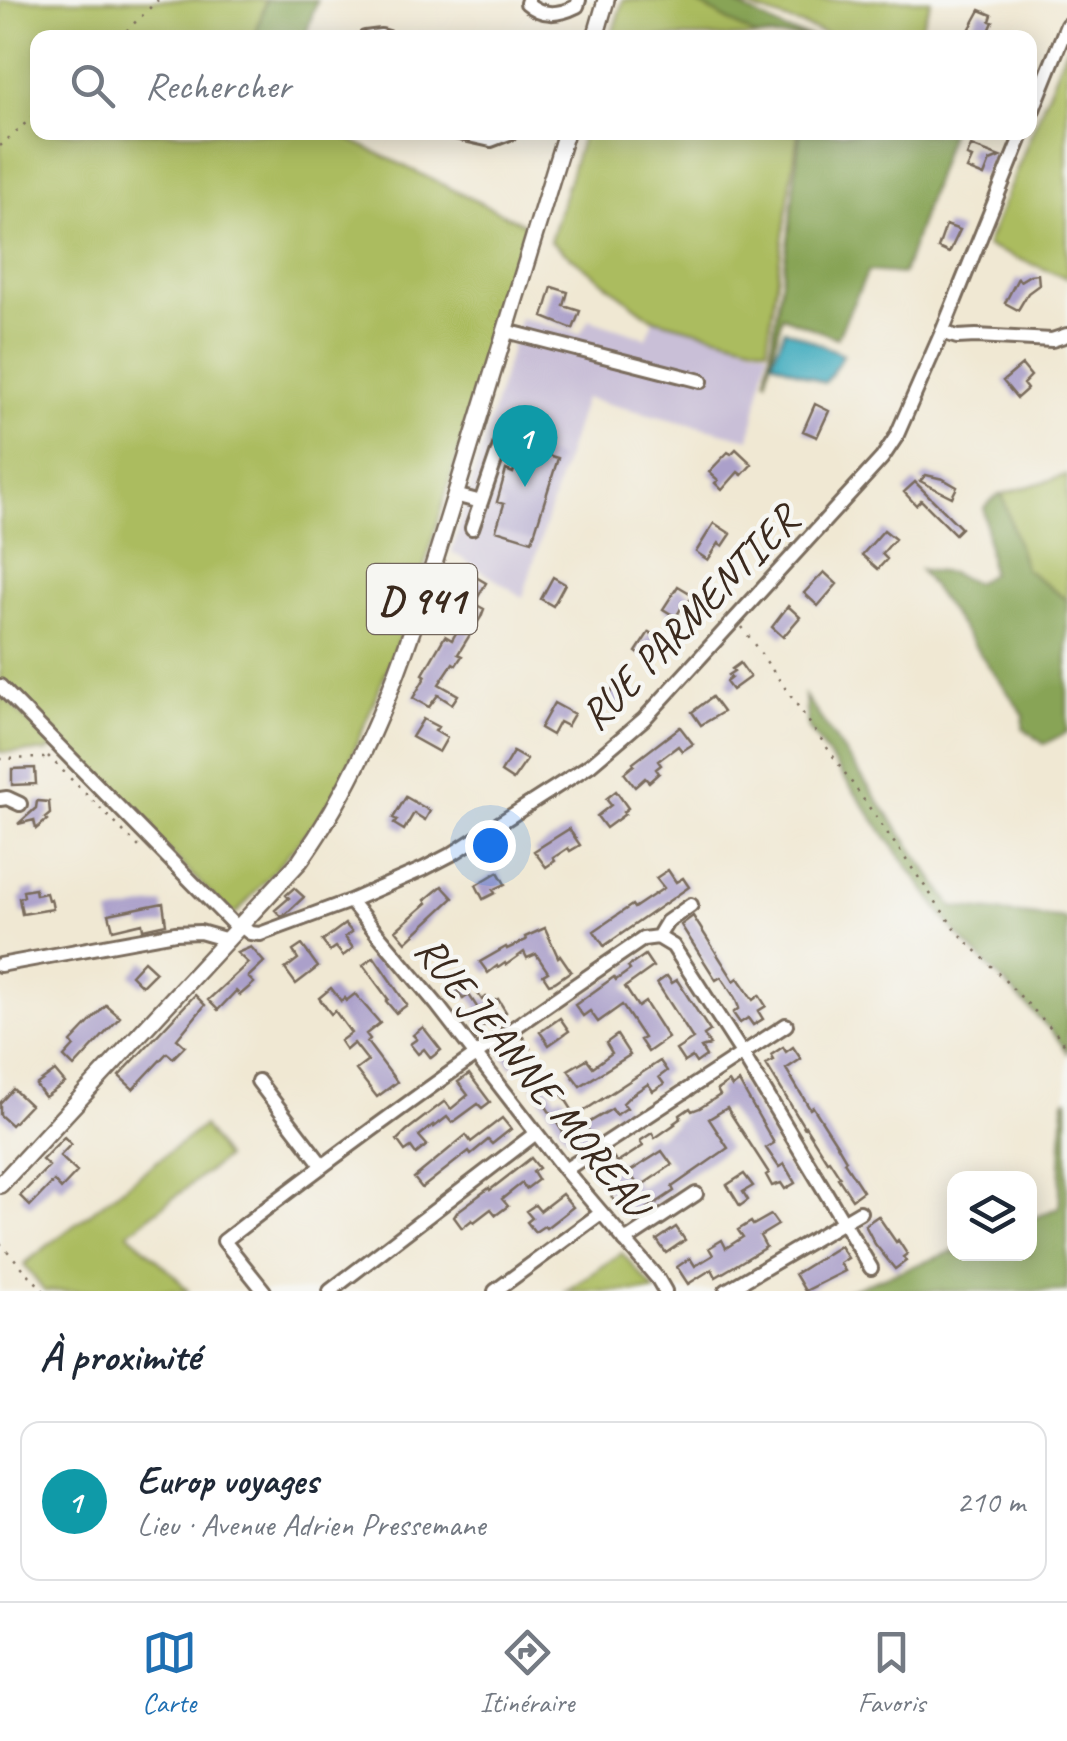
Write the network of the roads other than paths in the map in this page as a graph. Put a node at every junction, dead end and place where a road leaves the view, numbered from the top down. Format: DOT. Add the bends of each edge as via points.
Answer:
graph roads {
  1 [pos="528,0"];
  2 [pos="579,0"];
  3 [pos="606,0"];
  4 [pos="1067,25"];
  5 [pos="597,30"];
  6 [pos="1037,100"];
  7 [pos="564,140"];
  8 [pos="1020,140"];
  9 [pos="506,330"];
  10 [pos="942,332"];
  11 [pos="1067,335"];
  12 [pos="701,382"];
  13 [pos="503,437"];
  14 [pos="455,495"];
  15 [pos="480,502"];
  16 [pos="472,528"];
  17 [pos="0,686"];
  18 [pos="0,799"];
  19 [pos="20,804"];
  20 [pos="350,902"];
  21 [pos="691,905"];
  22 [pos="236,932"];
  23 [pos="658,937"];
  24 [pos="0,965"];
  25 [pos="786,1024"];
  26 [pos="742,1053"];
  27 [pos="474,1054"];
  28 [pos="258,1081"];
  29 [pos="536,1133"];
  30 [pos="322,1164"];
  31 [pos="565,1170"];
  32 [pos="0,1186"];
  33 [pos="696,1194"];
  34 [pos="601,1212"];
  35 [pos="860,1212"];
  36 [pos="843,1223"];
  37 [pos="625,1240"];
  38 [pos="871,1268"];
  39 [pos="264,1291"];
  40 [pos="330,1291"];
  41 [pos="494,1291"];
  42 [pos="665,1291"];
  43 [pos="726,1291"];
  1 -- 2 [label="street" via="549,14"];
  3 -- 5 [label="main road"];
  4 -- 6 [label="street"];
  7 -- 9 [label="main road, D 941"];
  8 -- 10 [label="street, RUE PARMENTIER"];
  9 -- 12 [label="street"];
  9 -- 14 [label="main road, D 941"];
  10 -- 11 [label="street" via="1052,340"];
  10 -- 20 [label="street, RUE PARMENTIER" via="882,458 644,719 590,765 452,854"];
  13 -- 15 [label="street"];
  14 -- 15 [label="street"];
  14 -- 22 [label="main road, D 941" via="388,696 352,778 300,861"];
  15 -- 16 [label="street"];
  17 -- 22 [label="street"];
  18 -- 19 [label="street"];
  20 -- 22 [label="street, RUE PARMENTIER" via="260,934"];
  20 -- 27 [label="street, RUE JEANNE MOREAU"];
  21 -- 23 [label="street"];
  22 -- 24 [label="street, RUE PARMENTIER" via="175,933"];
  22 -- 32 [label="main road, D 941"];
  23 -- 26 [label="street" via="672,946"];
  23 -- 27 [label="street" via="643,940"];
  25 -- 26 [label="street"];
  26 -- 31 [label="street"];
  26 -- 36 [label="street"];
  27 -- 29 [label="street, RUE JEANNE MOREAU"];
  27 -- 30 [label="street"];
  28 -- 30 [label="street"];
  29 -- 31 [label="street, RUE JEANNE MOREAU"];
  29 -- 40 [label="street"];
  30 -- 39 [label="street" via="224,1241"];
  31 -- 34 [label="street, RUE JEANNE MOREAU"];
  33 -- 37 [label="street"];
  34 -- 37 [label="street, RUE JEANNE MOREAU"];
  34 -- 41 [label="street"];
  35 -- 36 [label="street"];
  36 -- 38 [label="street"];
  36 -- 43 [label="street"];
  37 -- 42 [label="street, RUE JEANNE MOREAU"];
}
